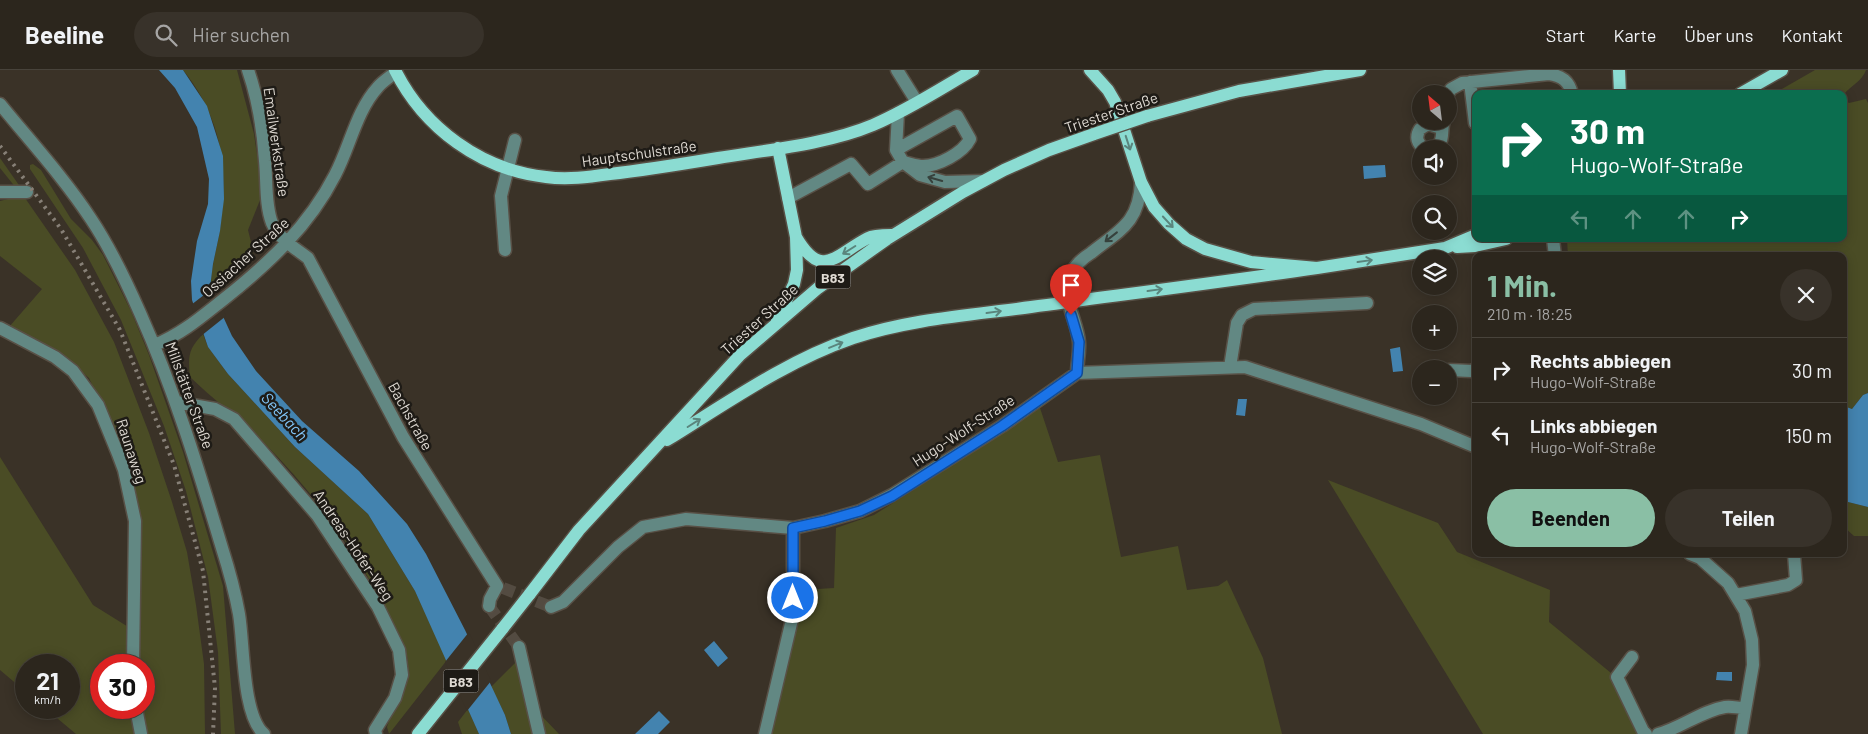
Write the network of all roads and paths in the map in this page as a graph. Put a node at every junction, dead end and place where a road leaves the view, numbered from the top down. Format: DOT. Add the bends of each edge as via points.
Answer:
graph roads {
  1 [pos="248,70"];
  2 [pos="897,70"];
  3 [pos="973,70"];
  4 [pos="1090,70"];
  5 [pos="1360,70"];
  6 [pos="1619,70"];
  7 [pos="1782,70"];
  8 [pos="395,71"];
  9 [pos="1470,82"];
  10 [pos="1458,85"];
  11 [pos="1570,90"];
  12 [pos="1620,90"];
  13 [pos="1747,90"];
  14 [pos="1472,98"];
  15 [pos="918,102"];
  16 [pos="0,104"];
  17 [pos="898,113"];
  18 [pos="515,140"];
  19 [pos="778,148"];
  20 [pos="896,150"];
  21 [pos="903,162"];
  22 [pos="508,169"];
  23 [pos="983,181"];
  24 [pos="1141,182"];
  25 [pos="0,192"];
  26 [pos="27,192"];
  27 [pos="788,198"];
  28 [pos="894,234"];
  29 [pos="796,237"];
  30 [pos="1472,237"];
  31 [pos="1493,242"];
  32 [pos="288,243"];
  33 [pos="1445,248"];
  34 [pos="504,250"];
  35 [pos="1317,268"];
  36 [pos="1068,302"];
  37 [pos="1367,303"];
  38 [pos="775,324"];
  39 [pos="0,328"];
  40 [pos="154,346"];
  41 [pos="1230,367"];
  42 [pos="1457,370"];
  43 [pos="1472,371"];
  44 [pos="1077,373"];
  45 [pos="176,402"];
  46 [pos="1472,445"];
  47 [pos="652,449"];
  48 [pos="793,528"];
  49 [pos="1697,557"];
  50 [pos="1794,557"];
  51 [pos="1736,595"];
  52 [pos="489,606"];
  53 [pos="551,607"];
  54 [pos="519,647"];
  55 [pos="133,654"];
  56 [pos="1632,657"];
  57 [pos="1745,708"];
  58 [pos="138,719"];
  59 [pos="537,732"];
  60 [pos="141,734"];
  61 [pos="264,734"];
  62 [pos="376,734"];
  63 [pos="418,734"];
  64 [pos="765,734"];
  65 [pos="1646,734"];
  66 [pos="1658,734"];
  67 [pos="1741,734"];
  1 -- 32 [label="street, Emailwerkstraße" via="256,95 272,223"];
  2 -- 15 [label="street"];
  3 -- 15 [label="main road, Hauptschulstraße"];
  4 -- 24 [label="main road, one-way" via="1115,102"];
  5 -- 23 [label="main road, Triester Straße / B83, bridge" via="1239,91 1147,116 1049,150"];
  6 -- 12 [label="main road"];
  7 -- 13 [label="main road"];
  8 -- 22 [label="main road, Hauptschulstraße" via="435,126 481,157"];
  8 -- 32 [label="street, Ossiacher Straße" via="365,105 319,204"];
  9 -- 10 [label="street"];
  9 -- 11 [label="street" via="1550,74 1560,75"];
  9 -- 14 [label="street"];
  15 -- 17 [label="main road, Hauptschulstraße"];
  16 -- 40 [label="street, Millstätter Straße" via="92,220 123,275"];
  17 -- 19 [label="main road, Hauptschulstraße" via="851,132"];
  17 -- 20 [label="street"];
  18 -- 22 [label="street"];
  19 -- 22 [label="main road, Hauptschulstraße" via="579,178 546,177"];
  19 -- 27 [label="main road"];
  20 -- 21 [label="street"];
  20 -- 21 [label="street" via="957,116 970,139 966,146 935,164 922,166"];
  23 -- 21 [label="street, one-way" via="945,182 920,175"];
  21 -- 27 [label="street" via="868,184 851,164"];
  22 -- 34 [label="street" via="501,196"];
  23 -- 28 [label="main road, Triester Straße / B83"];
  24 -- 35 [label="main road, one-way" via="1168,224 1206,250 1251,262"];
  24 -- 36 [label="street, one-way" via="1140,200 1126,225 1083,258 1072,272 1067,285"];
  25 -- 26 [label="street"];
  27 -- 29 [label="main road"];
  28 -- 29 [label="main road, one-way" via="870,237 840,256 823,262 808,255"];
  28 -- 38 [label="main road, Triester Straße / B83" via="818,288"];
  29 -- 38 [label="main road" via="797,270"];
  30 -- 33 [label="main road"];
  31 -- 33 [label="main road"];
  32 -- 40 [label="street, Ossiacher Straße" via="192,325"];
  32 -- 52 [label="street, Bachstraße" via="308,258 403,437 500,587 490,599"];
  35 -- 33 [label="main road, one-way"];
  36 -- 35 [label="main road, one-way"];
  36 -- 44 [label="street" via="1079,342"];
  47 -- 36 [label="main road, one-way" via="779,371 853,338 925,322"];
  37 -- 41 [label="street" via="1254,309 1242,314 1237,323"];
  38 -- 47 [label="main road, Triester Straße / B83" via="740,355"];
  39 -- 55 [label="street, Raunaweg" via="55,357 73,371 98,404 124,470 135,521"];
  40 -- 45 [label="street, Millstätter Straße"];
  41 -- 44 [label="street"];
  41 -- 46 [label="street" via="1245,367 1420,424"];
  42 -- 43 [label="street"];
  44 -- 48 [label="street, Hugo-Wolf-Straße" via="1002,426 892,496 860,511"];
  45 -- 61 [label="street, Millstätter Straße" via="235,591 249,700 254,721"];
  45 -- 62 [label="street, Andreas-Hofer-Weg" via="216,409 234,419 317,515 378,607 399,650 402,674 395,698 375,730"];
  47 -- 63 [label="main road, Triester Straße / B83, bridge" via="578,530"];
  48 -- 53 [label="street, Hugo-Wolf-Straße" via="686,519 643,526 563,602"];
  48 -- 64 [label="street" via="793,615"];
  49 -- 51 [label="street" via="1728,583"];
  50 -- 51 [label="street" via="1796,580"];
  51 -- 57 [label="street" via="1745,611 1752,640 1753,665"];
  54 -- 59 [label="street"];
  56 -- 65 [label="street" via="1617,677"];
  57 -- 66 [label="street" via="1726,707 1706,712"];
  57 -- 67 [label="street"];
  58 -- 60 [label="street"];
}
